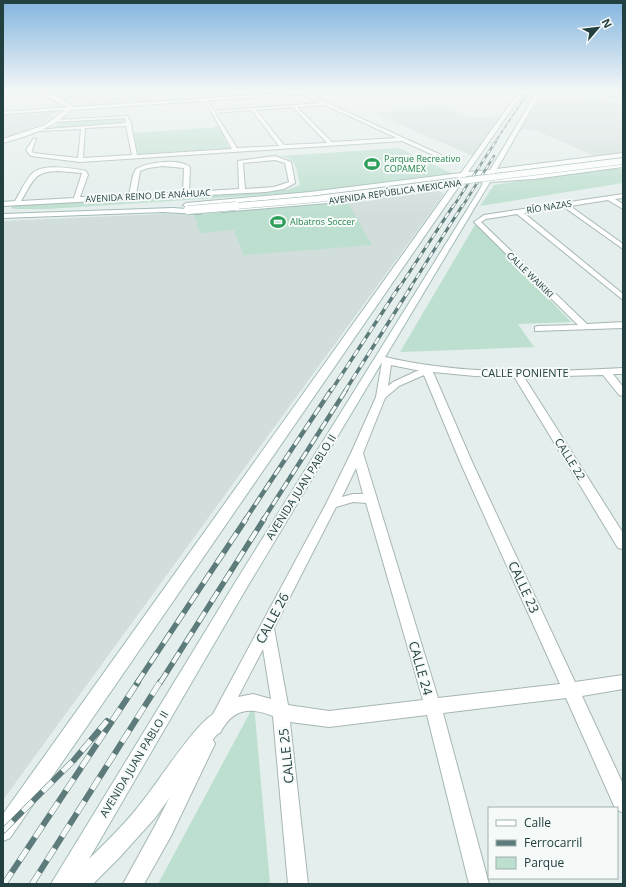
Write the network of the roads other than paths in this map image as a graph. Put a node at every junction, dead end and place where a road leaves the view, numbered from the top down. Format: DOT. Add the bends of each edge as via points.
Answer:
graph roads {
  1 [pos="34,131"];
  2 [pos="83,131"];
  3 [pos="131,131"];
  4 [pos="224,131"];
  5 [pos="271,131"];
  6 [pos="319,131"];
  7 [pos="387,131"];
  8 [pos="494,131"];
  9 [pos="515,131"];
  10 [pos="34,138"];
  11 [pos="404,139"];
  12 [pos="3,141"];
  13 [pos="331,144"];
  14 [pos="283,147"];
  15 [pos="235,150"];
  16 [pos="135,157"];
  17 [pos="623,157"];
  18 [pos="80,160"];
  19 [pos="449,160"];
  20 [pos="498,160"];
  21 [pos="623,161"];
  22 [pos="623,165"];
  23 [pos="514,169"];
  24 [pos="493,171"];
  25 [pos="534,177"];
  26 [pos="461,179"];
  27 [pos="412,180"];
  28 [pos="487,181"];
  29 [pos="426,188"];
  30 [pos="242,191"];
  31 [pos="186,194"];
  32 [pos="450,194"];
  33 [pos="623,196"];
  34 [pos="132,197"];
  35 [pos="609,198"];
  36 [pos="76,201"];
  37 [pos="17,203"];
  38 [pos="565,205"];
  39 [pos="4,206"];
  40 [pos="623,207"];
  41 [pos="189,208"];
  42 [pos="166,209"];
  43 [pos="519,212"];
  44 [pos="54,214"];
  45 [pos="3,216"];
  46 [pos="477,222"];
  47 [pos="623,246"];
  48 [pos="623,298"];
  49 [pos="623,325"];
  50 [pos="584,326"];
  51 [pos="538,329"];
  52 [pos="383,359"];
  53 [pos="427,370"];
  54 [pos="623,371"];
  55 [pos="606,372"];
  56 [pos="518,375"];
  57 [pos="623,393"];
  58 [pos="381,397"];
  59 [pos="357,453"];
  60 [pos="371,499"];
  61 [pos="332,504"];
  62 [pos="623,544"];
  63 [pos="267,628"];
  64 [pos="623,682"];
  65 [pos="572,690"];
  66 [pos="433,708"];
  67 [pos="281,712"];
  68 [pos="217,721"];
  69 [pos="623,804"];
  70 [pos="3,831"];
  71 [pos="62,884"];
  72 [pos="78,884"];
  73 [pos="133,884"];
  74 [pos="298,884"];
  75 [pos="479,884"];
  1 -- 12 [label="street"];
  2 -- 18 [label="street"];
  3 -- 16 [label="street"];
  4 -- 15 [label="street"];
  5 -- 14 [label="street"];
  6 -- 13 [label="street"];
  7 -- 11 [label="street"];
  8 -- 26 [label="street"];
  9 -- 20 [label="street, AVENIDA JUAN PABLO II"];
  10 -- 18 [label="street" via="29,150 31,154"];
  11 -- 13 [label="street"];
  11 -- 19 [label="street"];
  13 -- 14 [label="street"];
  14 -- 15 [label="street"];
  15 -- 16 [label="street"];
  16 -- 18 [label="street"];
  17 -- 23 [label="street, AVENIDA REPÚBLICA MEXICANA"];
  17 -- 41 [label="street, AVENIDA REPÚBLICA MEXICANA, bridge" via="313,196"];
  20 -- 23 [label="street"];
  20 -- 24 [label="street, AVENIDA JUAN PABLO II"];
  21 -- 41 [label="street, AVENIDA REPÚBLICA MEXICANA, bridge" via="317,199"];
  22 -- 25 [label="street, AVENIDA REPÚBLICA MEXICANA"];
  23 -- 24 [label="street, AVENIDA REPÚBLICA MEXICANA"];
  23 -- 25 [label="street" via="520,174"];
  24 -- 26 [label="street, AVENIDA REPÚBLICA MEXICANA"];
  24 -- 28 [label="street, AVENIDA JUAN PABLO II"];
  25 -- 28 [label="street, AVENIDA REPÚBLICA MEXICANA"];
  26 -- 27 [label="street, AVENIDA REPÚBLICA MEXICANA"];
  26 -- 28 [label="street, AVENIDA REPÚBLICA MEXICANA"];
  26 -- 29 [label="street, AVENIDA REPÚBLICA MEXICANA"];
  26 -- 32 [label="street"];
  27 -- 29 [label="street"];
  27 -- 42 [label="street, AVENIDA REPÚBLICA MEXICANA" via="319,193"];
  28 -- 52 [label="street, AVENIDA JUAN PABLO II"];
  29 -- 32 [label="street"];
  29 -- 42 [label="street, AVENIDA REPÚBLICA MEXICANA" via="306,203 200,212"];
  30 -- 30 [label="street, AVENIDA REINO DE ANÁHUAC" via="239,163 241,161 275,158 288,162 291,185"];
  30 -- 31 [label="street, AVENIDA REINO DE ANÁHUAC"];
  31 -- 34 [label="street, AVENIDA REINO DE ANÁHUAC"];
  31 -- 34 [label="street" via="187,167 178,164 140,169 137,172"];
  32 -- 70 [label="street"];
  33 -- 35 [label="street, RÍO NAZAS"];
  34 -- 36 [label="street, AVENIDA REINO DE ANÁHUAC"];
  35 -- 38 [label="street, RÍO NAZAS"];
  35 -- 40 [label="street"];
  36 -- 37 [label="street, AVENIDA REINO DE ANÁHUAC"];
  36 -- 37 [label="street" via="84,172 51,169 35,174"];
  37 -- 39 [label="street, AVENIDA REINO DE ANÁHUAC"];
  38 -- 43 [label="street, RÍO NAZAS"];
  38 -- 47 [label="street"];
  39 -- 44 [label="street"];
  41 -- 42 [label="street, AVENIDA REPÚBLICA MEXICANA"];
  42 -- 44 [label="street, AVENIDA REPÚBLICA MEXICANA"];
  43 -- 46 [label="street, RÍO NAZAS" via="484,217"];
  43 -- 48 [label="street"];
  44 -- 45 [label="street, AVENIDA REPÚBLICA MEXICANA"];
  46 -- 50 [label="street, CALLE WAIKIKI"];
  49 -- 50 [label="street"];
  50 -- 51 [label="street"];
  52 -- 53 [label="street, CALLE PONIENTE"];
  52 -- 58 [label="street"];
  52 -- 71 [label="street, AVENIDA JUAN PABLO II" via="238,590"];
  53 -- 56 [label="street, CALLE PONIENTE"];
  53 -- 58 [label="street, CALLE 26" via="396,384"];
  53 -- 65 [label="street, CALLE 23" via="470,471"];
  54 -- 55 [label="street, CALLE PONIENTE"];
  55 -- 56 [label="street, CALLE PONIENTE"];
  55 -- 57 [label="street"];
  56 -- 62 [label="street, CALLE 22"];
  58 -- 59 [label="street, CALLE 26"];
  59 -- 60 [label="street, CALLE 24"];
  59 -- 61 [label="street, CALLE 26"];
  60 -- 61 [label="street" via="354,498"];
  60 -- 66 [label="street, CALLE 24"];
  61 -- 63 [label="street, CALLE 26"];
  63 -- 67 [label="street, CALLE 25"];
  63 -- 68 [label="street, CALLE 26"];
  64 -- 65 [label="street"];
  65 -- 66 [label="street"];
  65 -- 69 [label="street, CALLE 23"];
  66 -- 67 [label="street" via="329,719"];
  66 -- 75 [label="street, CALLE 24"];
  67 -- 68 [label="street" via="258,702 247,702 235,707"];
  67 -- 74 [label="street, CALLE 25"];
  68 -- 72 [label="street" via="148,810 112,851"];
  68 -- 73 [label="street, CALLE 26" via="164,829"];
}
